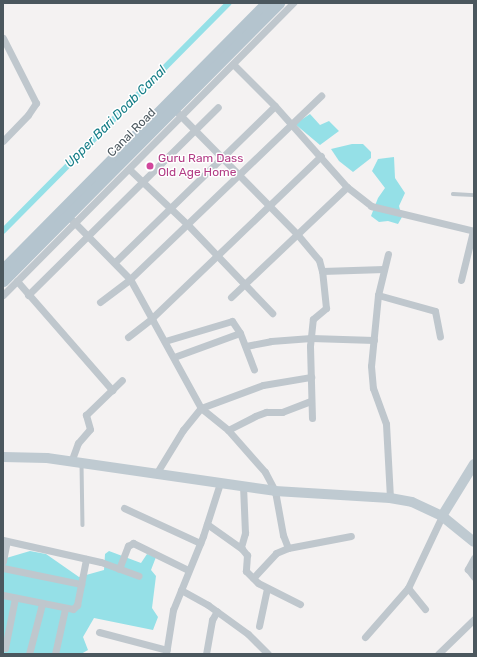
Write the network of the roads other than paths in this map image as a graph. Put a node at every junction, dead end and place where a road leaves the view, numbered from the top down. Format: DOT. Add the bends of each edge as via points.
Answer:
graph roads {
  1 [pos="266,3"];
  2 [pos="279,3"];
  3 [pos="293,3"];
  4 [pos="3,38"];
  5 [pos="233,64"];
  6 [pos="320,96"];
  7 [pos="275,106"];
  8 [pos="218,108"];
  9 [pos="178,113"];
  10 [pos="290,126"];
  11 [pos="195,130"];
  12 [pos="3,141"];
  13 [pos="321,156"];
  14 [pos="222,158"];
  15 [pos="129,169"];
  16 [pos="240,176"];
  17 [pos="142,181"];
  18 [pos="347,187"];
  19 [pos="453,194"];
  20 [pos="474,195"];
  21 [pos="269,206"];
  22 [pos="171,209"];
  23 [pos="72,219"];
  24 [pos="188,225"];
  25 [pos="473,231"];
  26 [pos="297,234"];
  27 [pos="89,235"];
  28 [pos="388,254"];
  29 [pos="217,256"];
  30 [pos="115,262"];
  31 [pos="3,269"];
  32 [pos="384,269"];
  33 [pos="322,271"];
  34 [pos="130,279"];
  35 [pos="461,280"];
  36 [pos="3,281"];
  37 [pos="17,281"];
  38 [pos="244,285"];
  39 [pos="28,294"];
  40 [pos="3,295"];
  41 [pos="378,295"];
  42 [pos="231,297"];
  43 [pos="100,302"];
  44 [pos="272,313"];
  45 [pos="152,318"];
  46 [pos="240,333"];
  47 [pos="128,337"];
  48 [pos="440,337"];
  49 [pos="311,338"];
  50 [pos="374,340"];
  51 [pos="166,341"];
  52 [pos="246,346"];
  53 [pos="174,357"];
  54 [pos="254,369"];
  55 [pos="311,377"];
  56 [pos="122,380"];
  57 [pos="112,390"];
  58 [pos="312,401"];
  59 [pos="201,408"];
  60 [pos="312,418"];
  61 [pos="228,430"];
  62 [pos="3,458"];
  63 [pos="77,462"];
  64 [pos="474,466"];
  65 [pos="156,474"];
  66 [pos="220,483"];
  67 [pos="243,486"];
  68 [pos="275,491"];
  69 [pos="390,498"];
  70 [pos="124,508"];
  71 [pos="442,516"];
  72 [pos="207,524"];
  73 [pos="83,525"];
  74 [pos="351,536"];
  75 [pos="5,541"];
  76 [pos="200,542"];
  77 [pos="474,542"];
  78 [pos="241,547"];
  79 [pos="288,548"];
  80 [pos="474,558"];
  81 [pos="86,559"];
  82 [pos="3,561"];
  83 [pos="3,568"];
  84 [pos="119,569"];
  85 [pos="188,570"];
  86 [pos="139,576"];
  87 [pos="474,577"];
  88 [pos="253,578"];
  89 [pos="81,584"];
  90 [pos="408,588"];
  91 [pos="267,589"];
  92 [pos="181,590"];
  93 [pos="3,595"];
  94 [pos="15,598"];
  95 [pos="42,604"];
  96 [pos="300,604"];
  97 [pos="65,609"];
  98 [pos="425,610"];
  99 [pos="217,611"];
  100 [pos="474,619"];
  101 [pos="259,626"];
  102 [pos="99,632"];
  103 [pos="365,637"];
  104 [pos="5,648"];
  105 [pos="167,652"];
  106 [pos="29,654"];
  107 [pos="55,654"];
  108 [pos="206,654"];
  109 [pos="268,654"];
  110 [pos="438,654"];
  1 -- 31 [label="main road, Canal Road"];
  2 -- 9 [label="main road, Canal Road"];
  3 -- 5 [label="street"];
  4 -- 12 [label="street" via="36,102 28,115"];
  5 -- 7 [label="street"];
  5 -- 9 [label="street"];
  6 -- 10 [label="street"];
  7 -- 10 [label="street"];
  7 -- 14 [label="street"];
  8 -- 11 [label="street"];
  9 -- 11 [label="street"];
  9 -- 15 [label="street"];
  9 -- 23 [label="main road, Canal Road"];
  10 -- 13 [label="street"];
  10 -- 16 [label="street"];
  11 -- 14 [label="street"];
  11 -- 17 [label="street"];
  13 -- 18 [label="street"];
  13 -- 21 [label="street"];
  14 -- 16 [label="street"];
  14 -- 22 [label="street"];
  15 -- 17 [label="street"];
  15 -- 23 [label="street"];
  16 -- 21 [label="street"];
  16 -- 24 [label="street"];
  17 -- 22 [label="street"];
  17 -- 27 [label="street"];
  18 -- 25 [label="street" via="378,210"];
  18 -- 26 [label="street"];
  19 -- 20 [label="lane"];
  21 -- 26 [label="street"];
  21 -- 29 [label="street"];
  22 -- 24 [label="street"];
  22 -- 30 [label="street"];
  23 -- 27 [label="street"];
  23 -- 36 [label="main road, Canal Road"];
  23 -- 37 [label="street"];
  24 -- 29 [label="street"];
  24 -- 34 [label="street"];
  25 -- 35 [label="street"];
  26 -- 33 [label="street" via="319,260"];
  26 -- 38 [label="street"];
  27 -- 30 [label="street"];
  27 -- 39 [label="street"];
  28 -- 32 [label="street"];
  29 -- 38 [label="street"];
  29 -- 45 [label="street"];
  30 -- 34 [label="street"];
  32 -- 33 [label="street"];
  32 -- 41 [label="street"];
  33 -- 49 [label="street" via="326,308 313,319"];
  34 -- 43 [label="street"];
  34 -- 45 [label="street"];
  37 -- 39 [label="street"];
  37 -- 40 [label="street"];
  38 -- 42 [label="street"];
  38 -- 44 [label="street"];
  39 -- 57 [label="street"];
  41 -- 48 [label="street" via="435,311"];
  41 -- 50 [label="street"];
  45 -- 47 [label="street"];
  45 -- 51 [label="street"];
  46 -- 51 [label="street" via="234,322 229,321"];
  46 -- 52 [label="street"];
  46 -- 53 [label="street"];
  49 -- 50 [label="street"];
  49 -- 52 [label="street"];
  49 -- 55 [label="street"];
  50 -- 69 [label="street" via="371,380 386,424"];
  51 -- 53 [label="street"];
  52 -- 54 [label="street"];
  53 -- 59 [label="street"];
  55 -- 58 [label="street"];
  55 -- 59 [label="street" via="263,385"];
  56 -- 57 [label="street"];
  57 -- 63 [label="street" via="86,415 90,429 78,444"];
  58 -- 60 [label="street"];
  58 -- 61 [label="street" via="282,412 266,412"];
  59 -- 61 [label="street"];
  59 -- 65 [label="street" via="183,430"];
  61 -- 68 [label="street" via="265,472"];
  62 -- 63 [label="street" via="47,458"];
  63 -- 65 [label="street"];
  63 -- 73 [label="lane"];
  64 -- 71 [label="street"];
  65 -- 66 [label="street"];
  66 -- 67 [label="street"];
  66 -- 72 [label="street"];
  67 -- 68 [label="street"];
  67 -- 78 [label="street" via="245,533"];
  68 -- 69 [label="street"];
  68 -- 79 [label="street"];
  69 -- 71 [label="street" via="412,502"];
  70 -- 76 [label="street"];
  71 -- 77 [label="street"];
  71 -- 90 [label="street"];
  72 -- 76 [label="street"];
  72 -- 78 [label="street"];
  74 -- 79 [label="street"];
  75 -- 81 [label="street"];
  75 -- 82 [label="street"];
  76 -- 85 [label="street"];
  78 -- 88 [label="street" via="247,555 246,570"];
  79 -- 88 [label="street" via="276,553"];
  80 -- 87 [label="street" via="468,568"];
  81 -- 84 [label="street"];
  81 -- 89 [label="street"];
  83 -- 89 [label="street"];
  84 -- 85 [label="street" via="128,546 133,543"];
  84 -- 86 [label="street"];
  85 -- 92 [label="street"];
  88 -- 91 [label="street"];
  89 -- 97 [label="street" via="77,605 73,609"];
  90 -- 98 [label="street"];
  90 -- 103 [label="street"];
  91 -- 96 [label="street"];
  91 -- 101 [label="street"];
  92 -- 99 [label="street"];
  92 -- 105 [label="street" via="173,610"];
  93 -- 94 [label="street"];
  94 -- 95 [label="street"];
  94 -- 104 [label="street"];
  95 -- 97 [label="street"];
  95 -- 106 [label="street"];
  97 -- 107 [label="street"];
  99 -- 108 [label="street" via="212,620"];
  99 -- 109 [label="street" via="248,634"];
  100 -- 110 [label="street"];
  102 -- 105 [label="street"];
}
